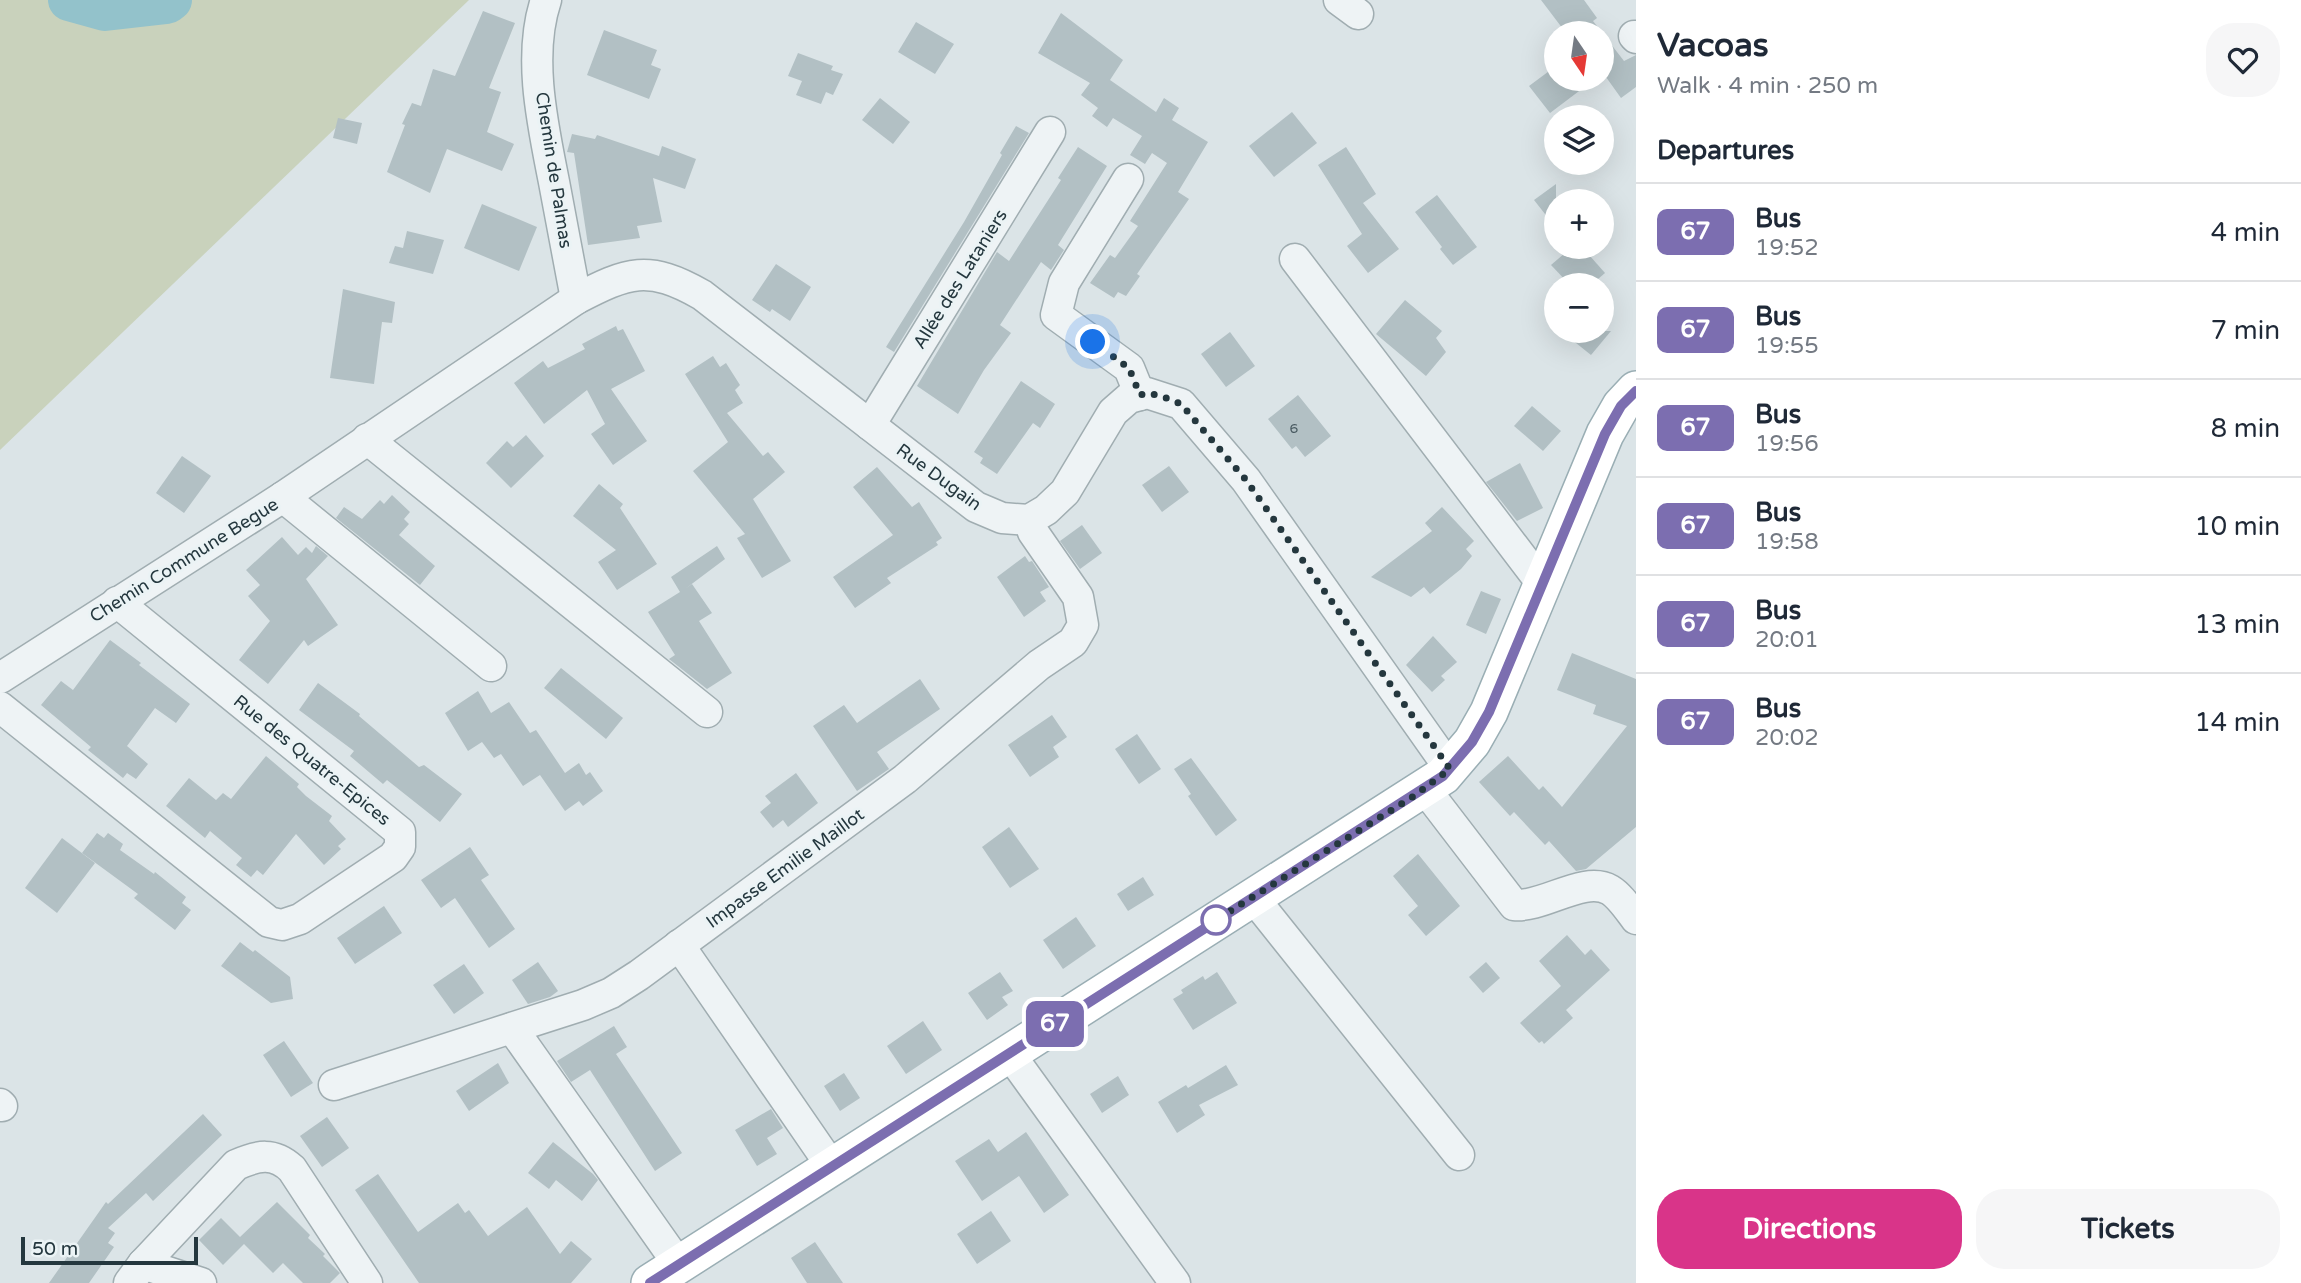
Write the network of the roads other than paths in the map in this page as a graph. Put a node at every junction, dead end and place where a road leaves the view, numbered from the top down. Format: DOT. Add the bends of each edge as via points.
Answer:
graph roads {
  1 [pos="546,0"];
  2 [pos="1050,132"];
  3 [pos="1128,179"];
  4 [pos="1295,259"];
  5 [pos="576,299"];
  6 [pos="1636,390"];
  7 [pos="1140,395"];
  8 [pos="870,425"];
  9 [pos="367,439"];
  10 [pos="283,497"];
  11 [pos="1029,520"];
  12 [pos="1544,584"];
  13 [pos="117,602"];
  14 [pos="491,666"];
  15 [pos="0,678"];
  16 [pos="0,708"];
  17 [pos="707,712"];
  18 [pos="1438,779"];
  19 [pos="1252,896"];
  20 [pos="1636,919"];
  21 [pos="679,945"];
  22 [pos="512,1028"];
  23 [pos="1009,1053"];
  24 [pos="334,1085"];
  25 [pos="1459,1155"];
  26 [pos="832,1167"];
  27 [pos="136,1273"];
  28 [pos="664,1274"];
  29 [pos="201,1283"];
  30 [pos="367,1283"];
  31 [pos="1175,1283"];
  1 -- 5 [label="street, Chemin de Palmas" via="537,45 541,114"];
  2 -- 8 [label="street, Allée des Lataniers"];
  3 -- 7 [label="street" via="1064,283 1056,315 1129,368"];
  4 -- 12 [label="street"];
  5 -- 8 [label="street, Rue Dugain" via="614,279 645,274 675,279"];
  5 -- 9 [label="street, Chemin Commune Begue"];
  6 -- 12 [label="main road" via="1605,434"];
  7 -- 11 [label="street" via="1113,412 1065,492"];
  7 -- 18 [label="street" via="1161,396 1181,404 1246,480"];
  8 -- 11 [label="street, Rue Dugain" via="976,507 1002,518"];
  9 -- 10 [label="street, Chemin Commune Begue"];
  9 -- 17 [label="street"];
  10 -- 13 [label="street, Chemin Commune Begue"];
  10 -- 14 [label="street"];
  11 -- 21 [label="street, Impasse Emilie Maillot" via="1078,597 1083,625 1073,642 1039,665 905,779"];
  12 -- 18 [label="main road" via="1489,712 1472,742"];
  13 -- 15 [label="street, Chemin Commune Begue"];
  13 -- 16 [label="street, Rue des Quatre-Epices" via="400,832 400,847 393,857 300,919 282,925 269,922"];
  18 -- 19 [label="main road"];
  18 -- 20 [label="street" via="1514,905 1600,887 1612,891"];
  19 -- 23 [label="main road"];
  19 -- 25 [label="street"];
  21 -- 22 [label="street, Impasse Emilie Maillot" via="611,993"];
  21 -- 26 [label="street"];
  22 -- 24 [label="street, Impasse Emilie Maillot"];
  22 -- 28 [label="street"];
  23 -- 26 [label="main road"];
  23 -- 31 [label="street"];
  26 -- 28 [label="main road"];
  27 -- 29 [label="street"];
  27 -- 30 [label="street" via="236,1165 266,1156 281,1159 292,1169"];
}
